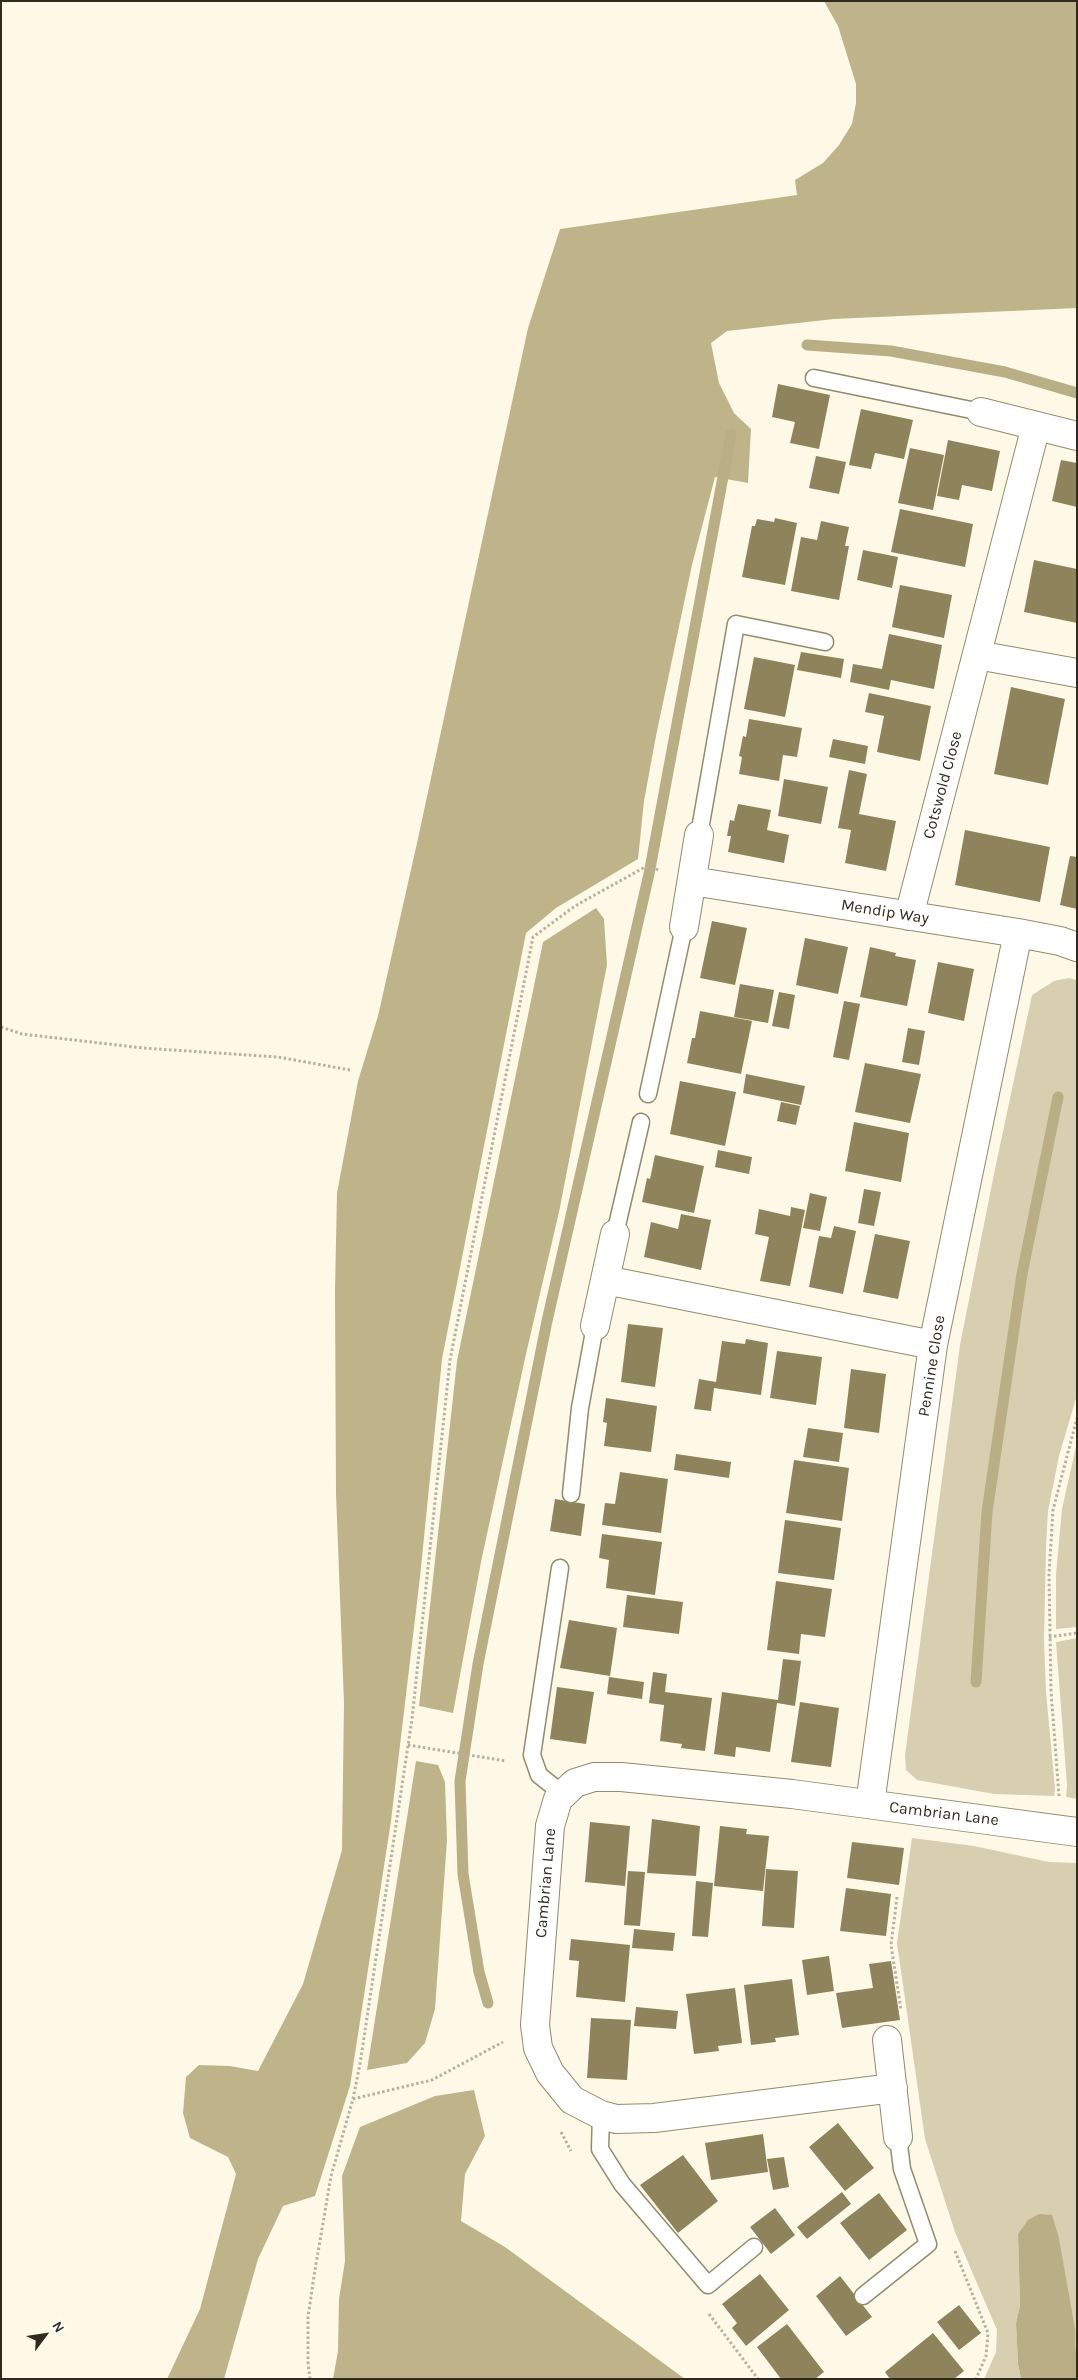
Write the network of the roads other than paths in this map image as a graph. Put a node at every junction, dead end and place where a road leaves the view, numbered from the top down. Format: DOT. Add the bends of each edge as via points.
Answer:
graph roads {
  1 [pos="814,378"];
  2 [pos="981,412"];
  3 [pos="1036,426"];
  4 [pos="1077,436"];
  5 [pos="825,642"];
  6 [pos="977,655"];
  7 [pos="1077,673"];
  8 [pos="699,835"];
  9 [pos="692,881"];
  10 [pos="910,916"];
  11 [pos="684,927"];
  12 [pos="1018,933"];
  13 [pos="1077,947"];
  14 [pos="648,1094"];
  15 [pos="642,1122"];
  16 [pos="615,1234"];
  17 [pos="605,1280"];
  18 [pos="595,1326"];
  19 [pos="933,1345"];
  20 [pos="571,1494"];
  21 [pos="560,1568"];
  22 [pos="564,1795"];
  23 [pos="870,1804"];
  24 [pos="1077,1832"];
  25 [pos="887,2040"];
  26 [pos="893,2088"];
  27 [pos="601,2115"];
  28 [pos="898,2137"];
  29 [pos="754,2247"];
  30 [pos="863,2296"];
  1 -- 2 [label="lane"];
  2 -- 3 [label="street"];
  3 -- 4 [label="street"];
  3 -- 6 [label="street, Cotswold Close"];
  5 -- 8 [label="lane" via="736,624"];
  6 -- 7 [label="street"];
  6 -- 10 [label="street, Cotswold Close"];
  8 -- 9 [label="street"];
  9 -- 10 [label="street, Mendip Way"];
  9 -- 11 [label="street"];
  10 -- 12 [label="street, Mendip Way"];
  11 -- 14 [label="lane"];
  12 -- 13 [label="street, Mendip Way"];
  12 -- 19 [label="street, Pennine Close"];
  15 -- 16 [label="lane"];
  16 -- 17 [label="street"];
  17 -- 18 [label="street"];
  17 -- 19 [label="street"];
  18 -- 20 [label="lane" via="580,1408"];
  19 -- 23 [label="street, Pennine Close"];
  21 -- 22 [label="lane" via="532,1755 539,1775"];
  22 -- 23 [label="street, Cambrian Lane" via="575,1783 594,1777 621,1777"];
  22 -- 27 [label="street, Cambrian Lane" via="558,1799 550,1826 535,2024 538,2048 550,2073 572,2100"];
  23 -- 24 [label="street, Cambrian Lane"];
  25 -- 26 [label="street"];
  26 -- 27 [label="street, Cambrian Lane" via="654,2118"];
  26 -- 28 [label="street"];
  27 -- 29 [label="lane" via="600,2148 622,2184 708,2285"];
  28 -- 30 [label="lane" via="902,2169 928,2244"];
}
